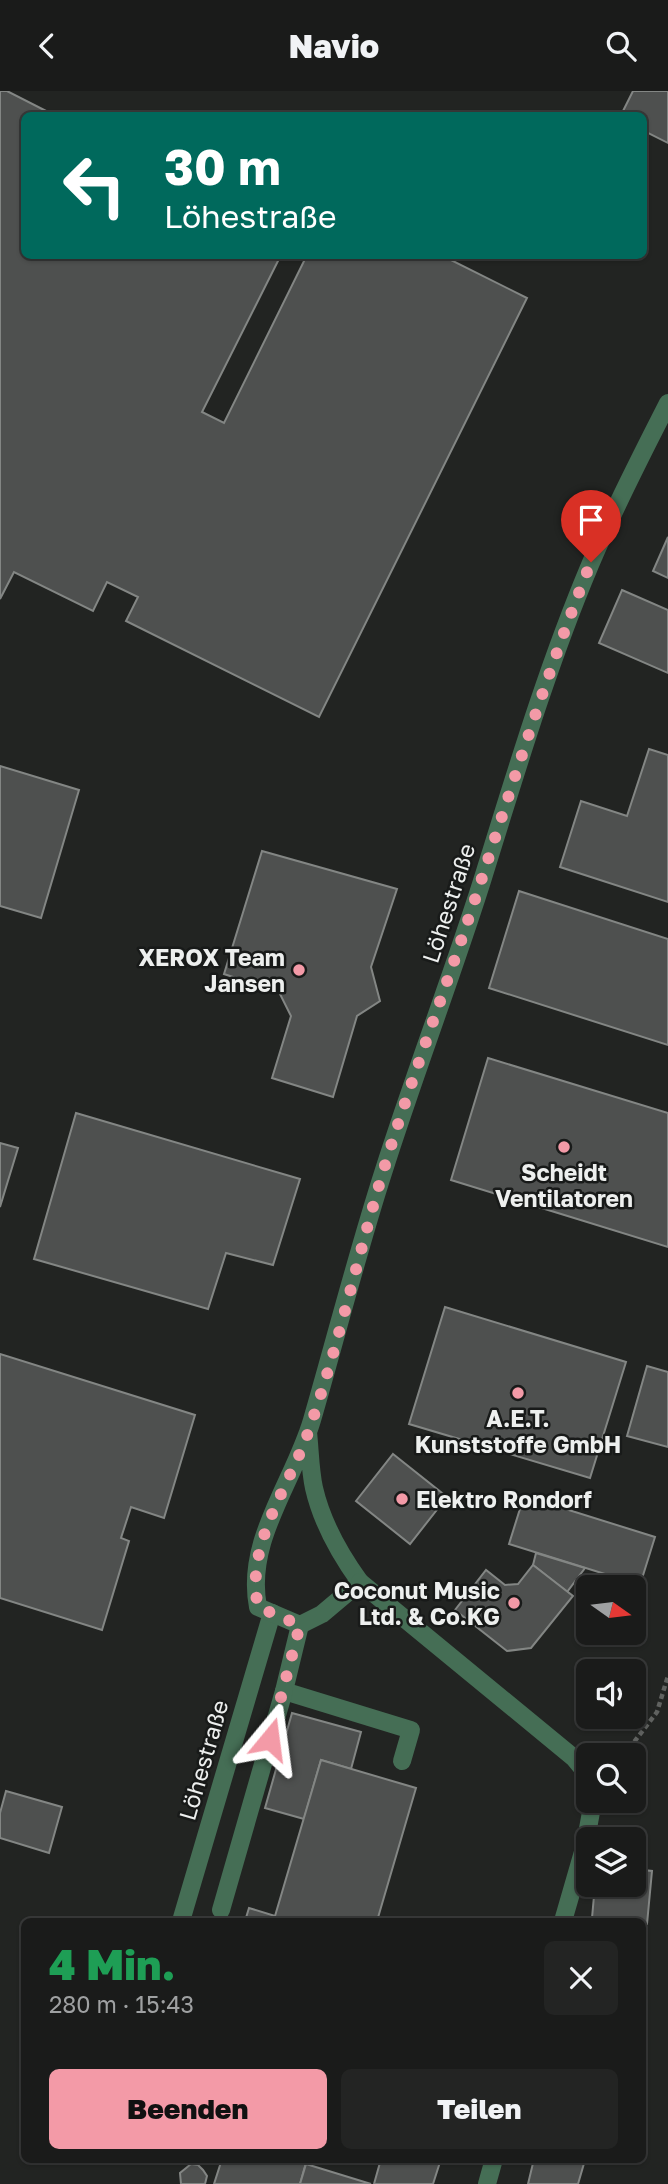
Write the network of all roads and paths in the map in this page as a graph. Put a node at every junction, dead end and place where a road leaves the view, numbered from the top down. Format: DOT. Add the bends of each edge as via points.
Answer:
graph roads {
  1 [pos="668,403"];
  2 [pos="308,1432"];
  3 [pos="360,1582"];
  4 [pos="272,1613"];
  5 [pos="300,1625"];
  6 [pos="668,1676"];
  7 [pos="284,1691"];
  8 [pos="633,1743"];
  9 [pos="576,1760"];
  10 [pos="402,1761"];
  11 [pos="591,1813"];
  12 [pos="221,1910"];
  13 [pos="182,1918"];
  14 [pos="564,1918"];
  15 [pos="493,2163"];
  16 [pos="486,2184"];
  1 -- 2 [label="street, Löhestraße" via="591,562 557,648 383,1174"];
  2 -- 3 [label="street, Löhestraße" via="314,1486 326,1525"];
  2 -- 4 [label="street, Löhestraße" via="255,1569 258,1607"];
  3 -- 5 [label="street" via="322,1614"];
  3 -- 9 [label="street, Löhestraße"];
  4 -- 5 [label="street"];
  4 -- 13 [label="street, Löhestraße"];
  5 -- 7 [label="street"];
  6 -- 8 [label="path" via="657,1712"];
  7 -- 10 [label="street" via="411,1730"];
  7 -- 12 [label="street"];
  11 -- 14 [label="street"];
  15 -- 16 [label="street"];
}
